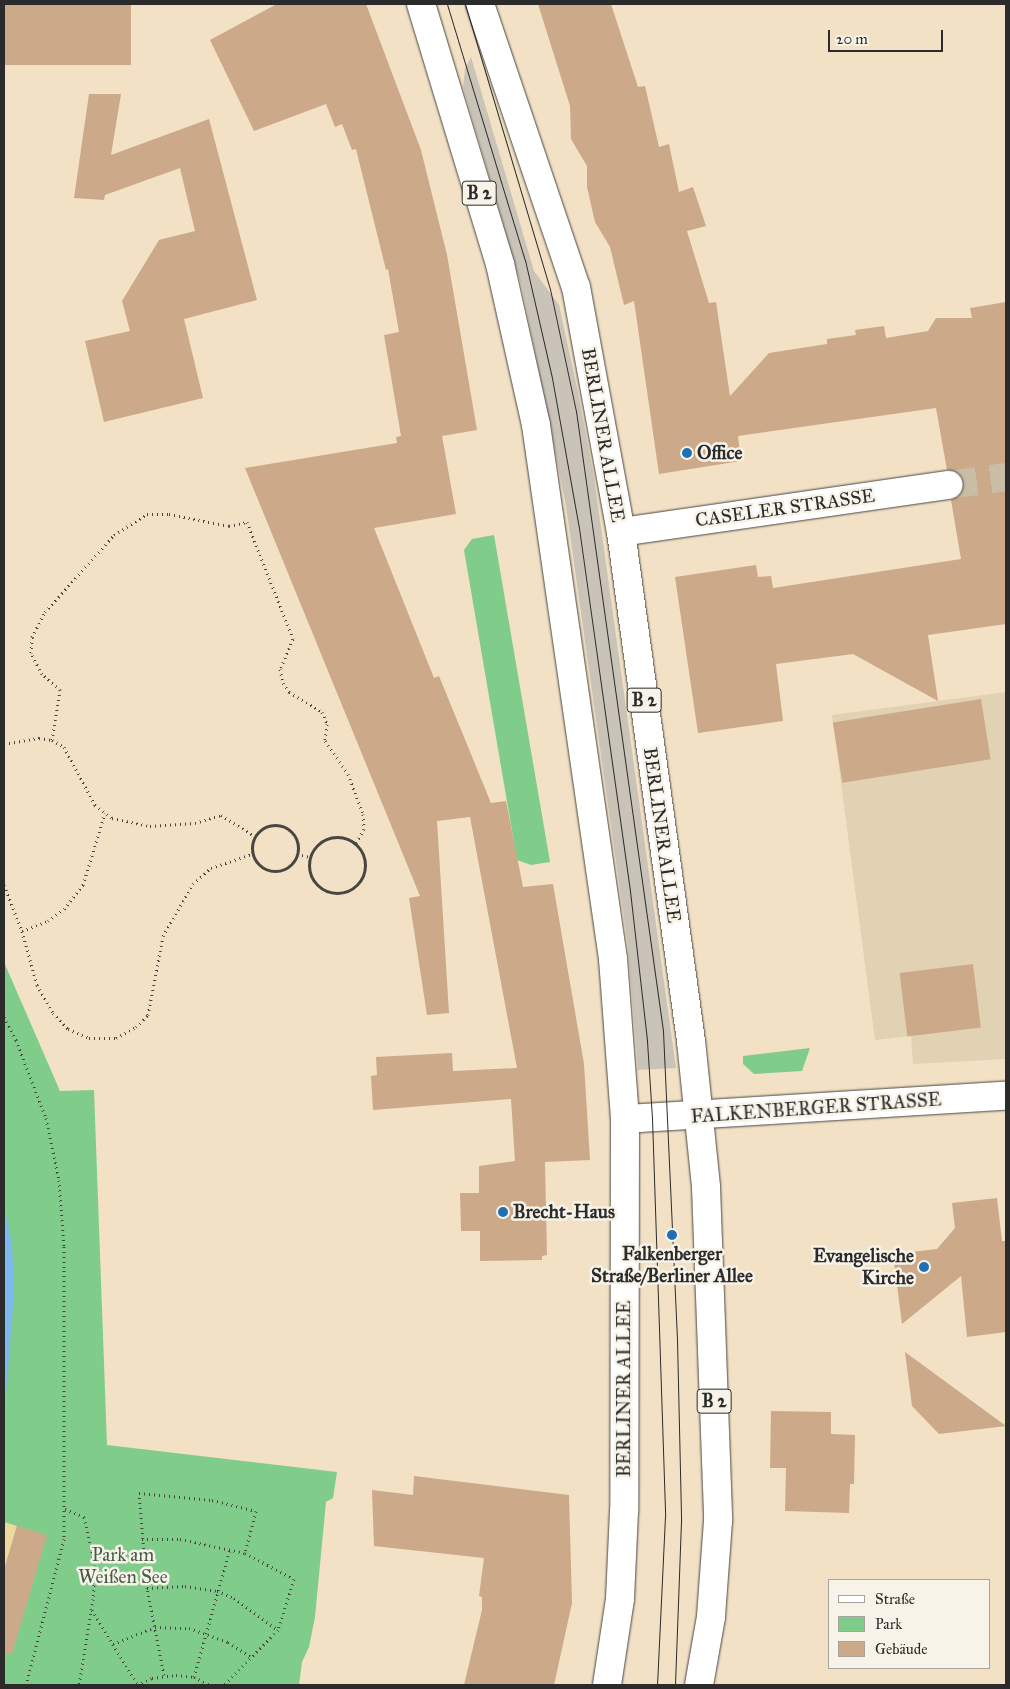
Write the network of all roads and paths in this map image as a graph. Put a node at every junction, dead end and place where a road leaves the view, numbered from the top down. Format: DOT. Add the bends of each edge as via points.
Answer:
graph roads {
  1 [pos="421,4"];
  2 [pos="480,4"];
  3 [pos="949,484"];
  4 [pos="621,532"];
  5 [pos="52,740"];
  6 [pos="4,744"];
  7 [pos="105,812"];
  8 [pos="255,836"];
  9 [pos="356,844"];
  10 [pos="252,854"];
  11 [pos="298,854"];
  12 [pos="310,858"];
  13 [pos="4,885"];
  14 [pos="22,931"];
  15 [pos="4,1017"];
  16 [pos="1006,1096"];
  17 [pos="698,1116"];
  18 [pos="625,1119"];
  19 [pos="64,1509"];
  20 [pos="142,1538"];
  21 [pos="230,1549"];
  22 [pos="246,1553"];
  23 [pos="147,1588"];
  24 [pos="217,1591"];
  25 [pos="92,1609"];
  26 [pos="155,1627"];
  27 [pos="278,1630"];
  28 [pos="206,1632"];
  29 [pos="113,1644"];
  30 [pos="251,1657"];
  31 [pos="164,1675"];
  32 [pos="194,1677"];
  33 [pos="26,1685"];
  34 [pos="79,1685"];
  35 [pos="137,1685"];
  36 [pos="210,1685"];
  37 [pos="224,1685"];
  38 [pos="607,1685"];
  39 [pos="698,1685"];
  1 -- 18 [label="main road, BERLINER ALLEE / B 2" via="500,264 536,425 613,959"];
  2 -- 4 [label="main road, BERLINER ALLEE / B 2" via="576,287"];
  3 -- 4 [label="main road, CASELER STRASSE"];
  4 -- 17 [label="main road, BERLINER ALLEE / B 2" via="690,1032"];
  5 -- 6 [label="path" via="40,738"];
  5 -- 7 [label="path" via="64,747 94,805"];
  5 -- 9 [label="path" via="58,720 60,690 38,669 31,653 32,637 44,612 114,536 147,514 169,514 229,526 247,522 293,639 280,669 283,683 288,692 322,712 326,724 325,741 348,774 363,814 364,829"];
  7 -- 8 [label="path" via="112,818 150,826 195,823 221,816"];
  7 -- 14 [label="path" via="83,886 54,917"];
  8 -- 10 [label="path"];
  8 -- 11 [label="path" via="271,824 286,828 297,839"];
  9 -- 12 [label="path" via="348,839 329,838 321,842"];
  9 -- 12 [label="path" via="362,850 366,868 363,877 350,891 332,893 323,890 311,876"];
  10 -- 11 [label="path" via="260,867 274,872 288,867"];
  10 -- 14 [label="path" via="211,868 194,884 163,936 148,1015 136,1027 116,1038 89,1038 68,1029 53,1013 37,985"];
  11 -- 12 [label="path"];
  13 -- 14 [label="path"];
  15 -- 19 [label="path" via="46,1118 59,1180 64,1246"];
  16 -- 17 [label="main road, FALKENBERGER STRASSE"];
  17 -- 18 [label="main road, FALKENBERGER STRASSE"];
  17 -- 39 [label="main road, BERLINER ALLEE / B 2" via="706,1187 718,1521 711,1617"];
  18 -- 38 [label="main road, BERLINER ALLEE / B 2" via="624,1511 620,1599"];
  19 -- 25 [label="path" via="84,1518 91,1540 94,1565"];
  19 -- 33 [label="path" via="64,1538"];
  20 -- 21 [label="path" via="180,1539"];
  20 -- 22 [label="path" via="139,1493 212,1500 256,1511"];
  20 -- 23 [label="path"];
  21 -- 22 [label="path"];
  21 -- 24 [label="path"];
  22 -- 27 [label="path" via="294,1579"];
  23 -- 24 [label="path" via="185,1586"];
  23 -- 26 [label="path"];
  24 -- 27 [label="path" via="234,1598"];
  24 -- 28 [label="path"];
  25 -- 29 [label="path"];
  25 -- 34 [label="path"];
  26 -- 28 [label="path"];
  26 -- 29 [label="path"];
  26 -- 31 [label="path"];
  27 -- 30 [label="path"];
  28 -- 30 [label="path"];
  28 -- 32 [label="path"];
  29 -- 35 [label="path"];
  30 -- 37 [label="path"];
  31 -- 32 [label="path"];
  31 -- 35 [label="path"];
  32 -- 36 [label="path"];
}
